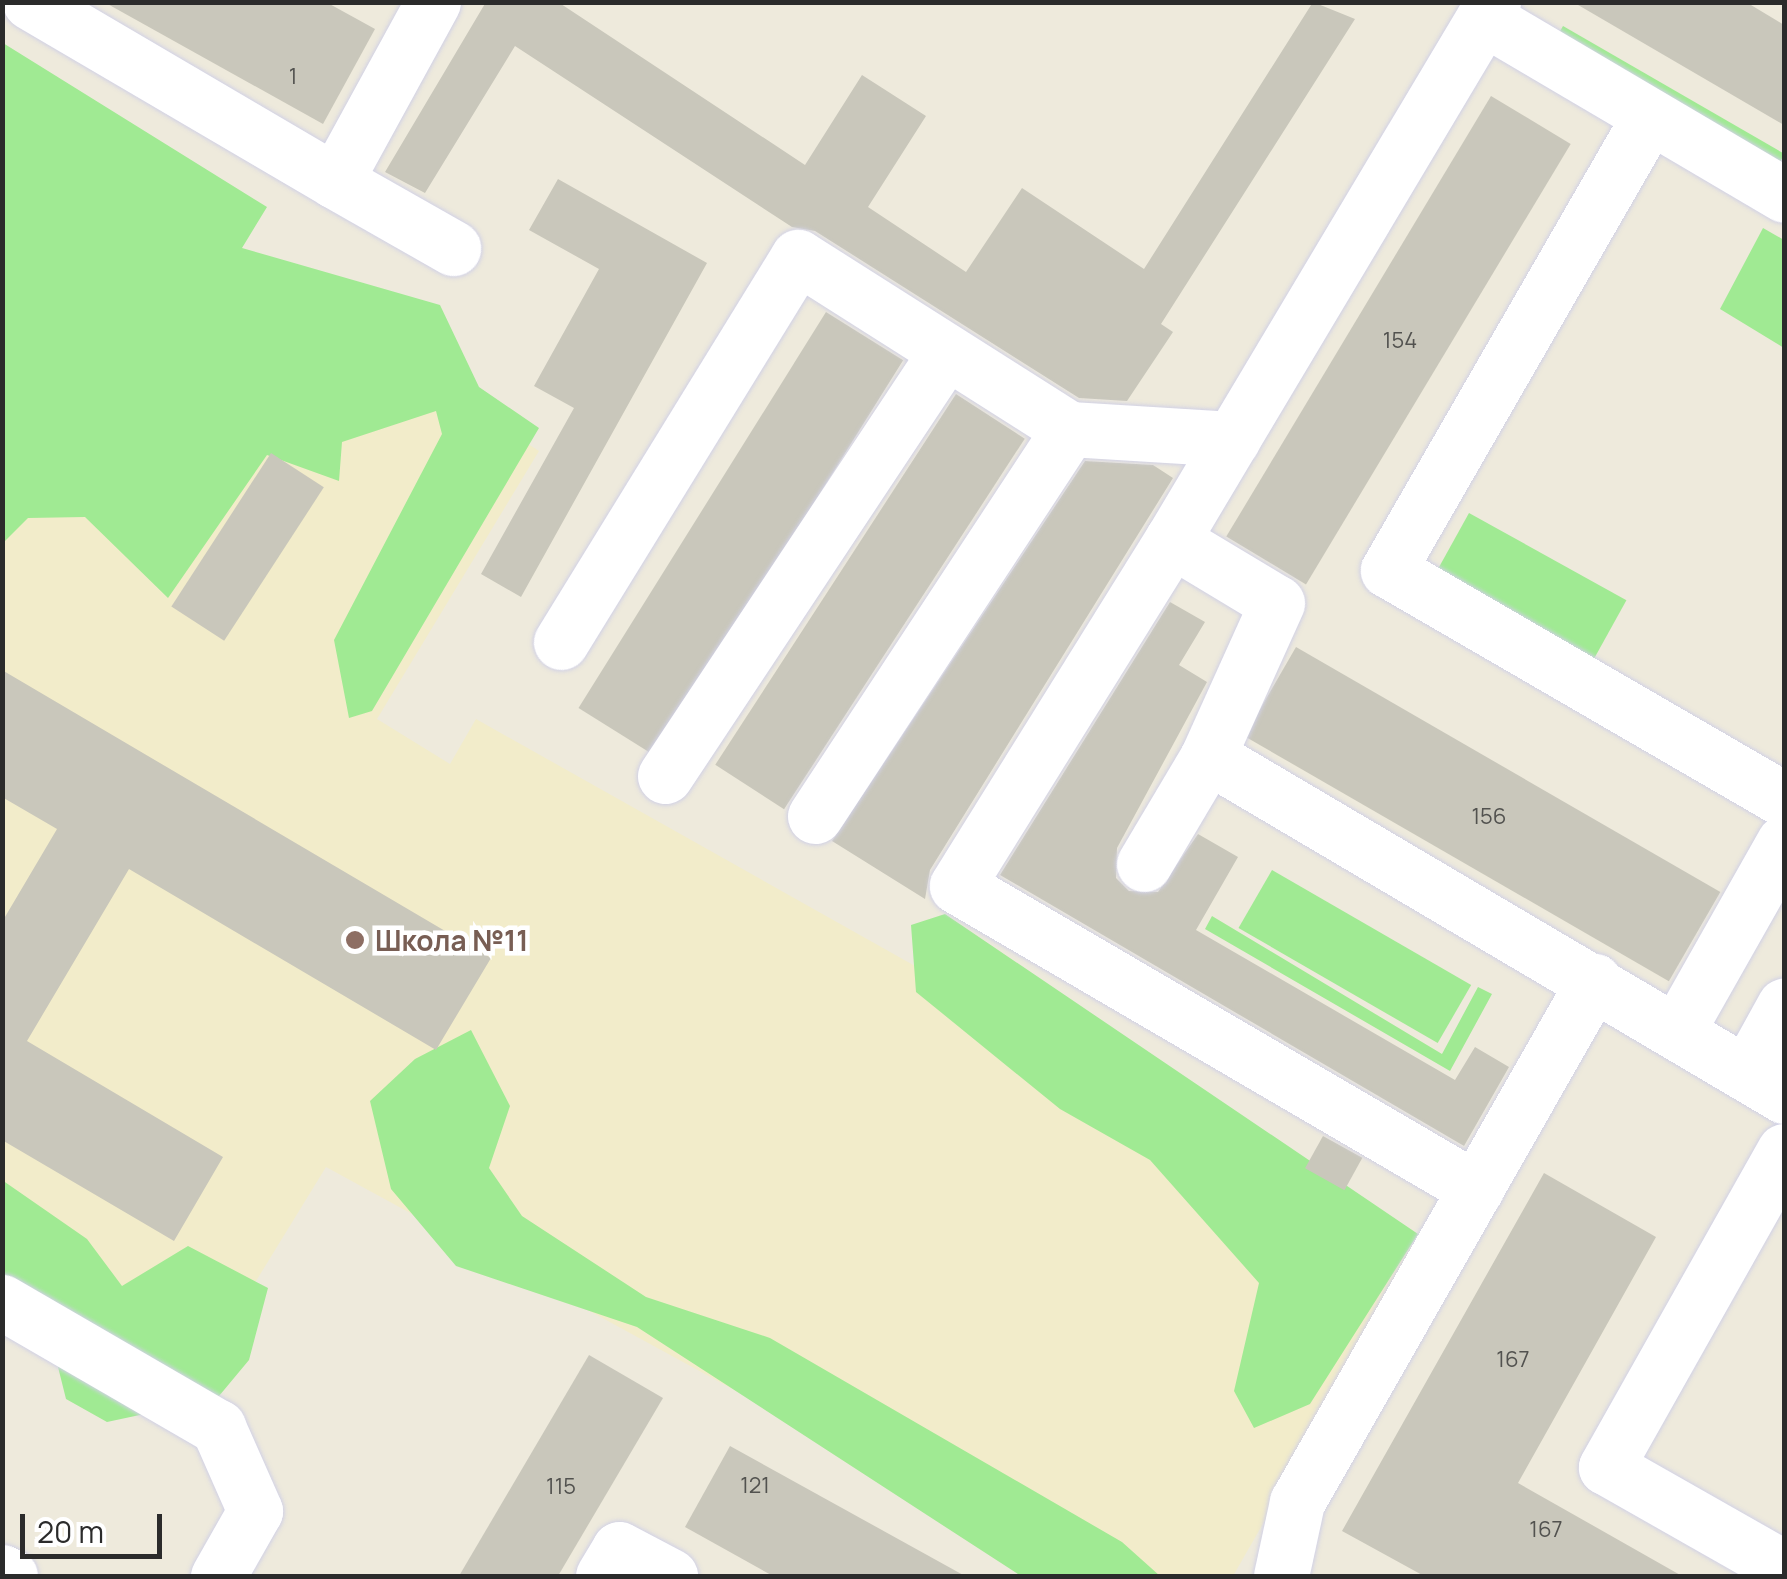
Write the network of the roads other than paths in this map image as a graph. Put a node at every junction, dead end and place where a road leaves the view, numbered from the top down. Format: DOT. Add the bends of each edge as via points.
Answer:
graph roads {
  1 [pos="30,2"];
  2 [pos="433,2"];
  3 [pos="1488,10"];
  4 [pos="1649,117"];
  5 [pos="335,181"];
  6 [pos="1784,196"];
  7 [pos="453,248"];
  8 [pos="946,352"];
  9 [pos="1069,430"];
  10 [pos="1233,438"];
  11 [pos="1172,540"];
  12 [pos="561,642"];
  13 [pos="1208,756"];
  14 [pos="665,776"];
  15 [pos="1784,800"];
  16 [pos="815,816"];
  17 [pos="1784,842"];
  18 [pos="1144,864"];
  19 [pos="1594,981"];
  20 [pos="1784,1006"];
  21 [pos="1678,1031"];
  22 [pos="1766,1084"];
  23 [pos="1784,1151"];
  24 [pos="1476,1188"];
  25 [pos="2,1302"];
  26 [pos="1784,1568"];
  27 [pos="2,1572"];
  28 [pos="10,1576"];
  29 [pos="218,1576"];
  30 [pos="603,1576"];
  31 [pos="670,1576"];
  32 [pos="1281,1576"];
  1 -- 5 [label="lane"];
  2 -- 5 [label="lane"];
  3 -- 4 [label="lane"];
  3 -- 10 [label="lane"];
  4 -- 6 [label="lane"];
  4 -- 15 [label="lane" via="1388,570"];
  5 -- 7 [label="lane"];
  8 -- 9 [label="lane"];
  8 -- 12 [label="lane" via="798,258"];
  8 -- 14 [label="lane"];
  9 -- 10 [label="lane"];
  9 -- 16 [label="lane"];
  10 -- 11 [label="lane"];
  11 -- 13 [label="lane" via="1277,603"];
  11 -- 24 [label="lane" via="957,886"];
  13 -- 18 [label="lane"];
  13 -- 19 [label="lane"];
  17 -- 21 [label="lane"];
  19 -- 21 [label="lane"];
  19 -- 24 [label="lane"];
  20 -- 22 [label="lane"];
  21 -- 22 [label="lane"];
  23 -- 26 [label="lane" via="1606,1466"];
  24 -- 32 [label="lane" via="1297,1502"];
  25 -- 29 [label="lane" via="218,1426 255,1510"];
  27 -- 28 [label="lane"];
  30 -- 31 [label="lane" via="620,1548"];
}
